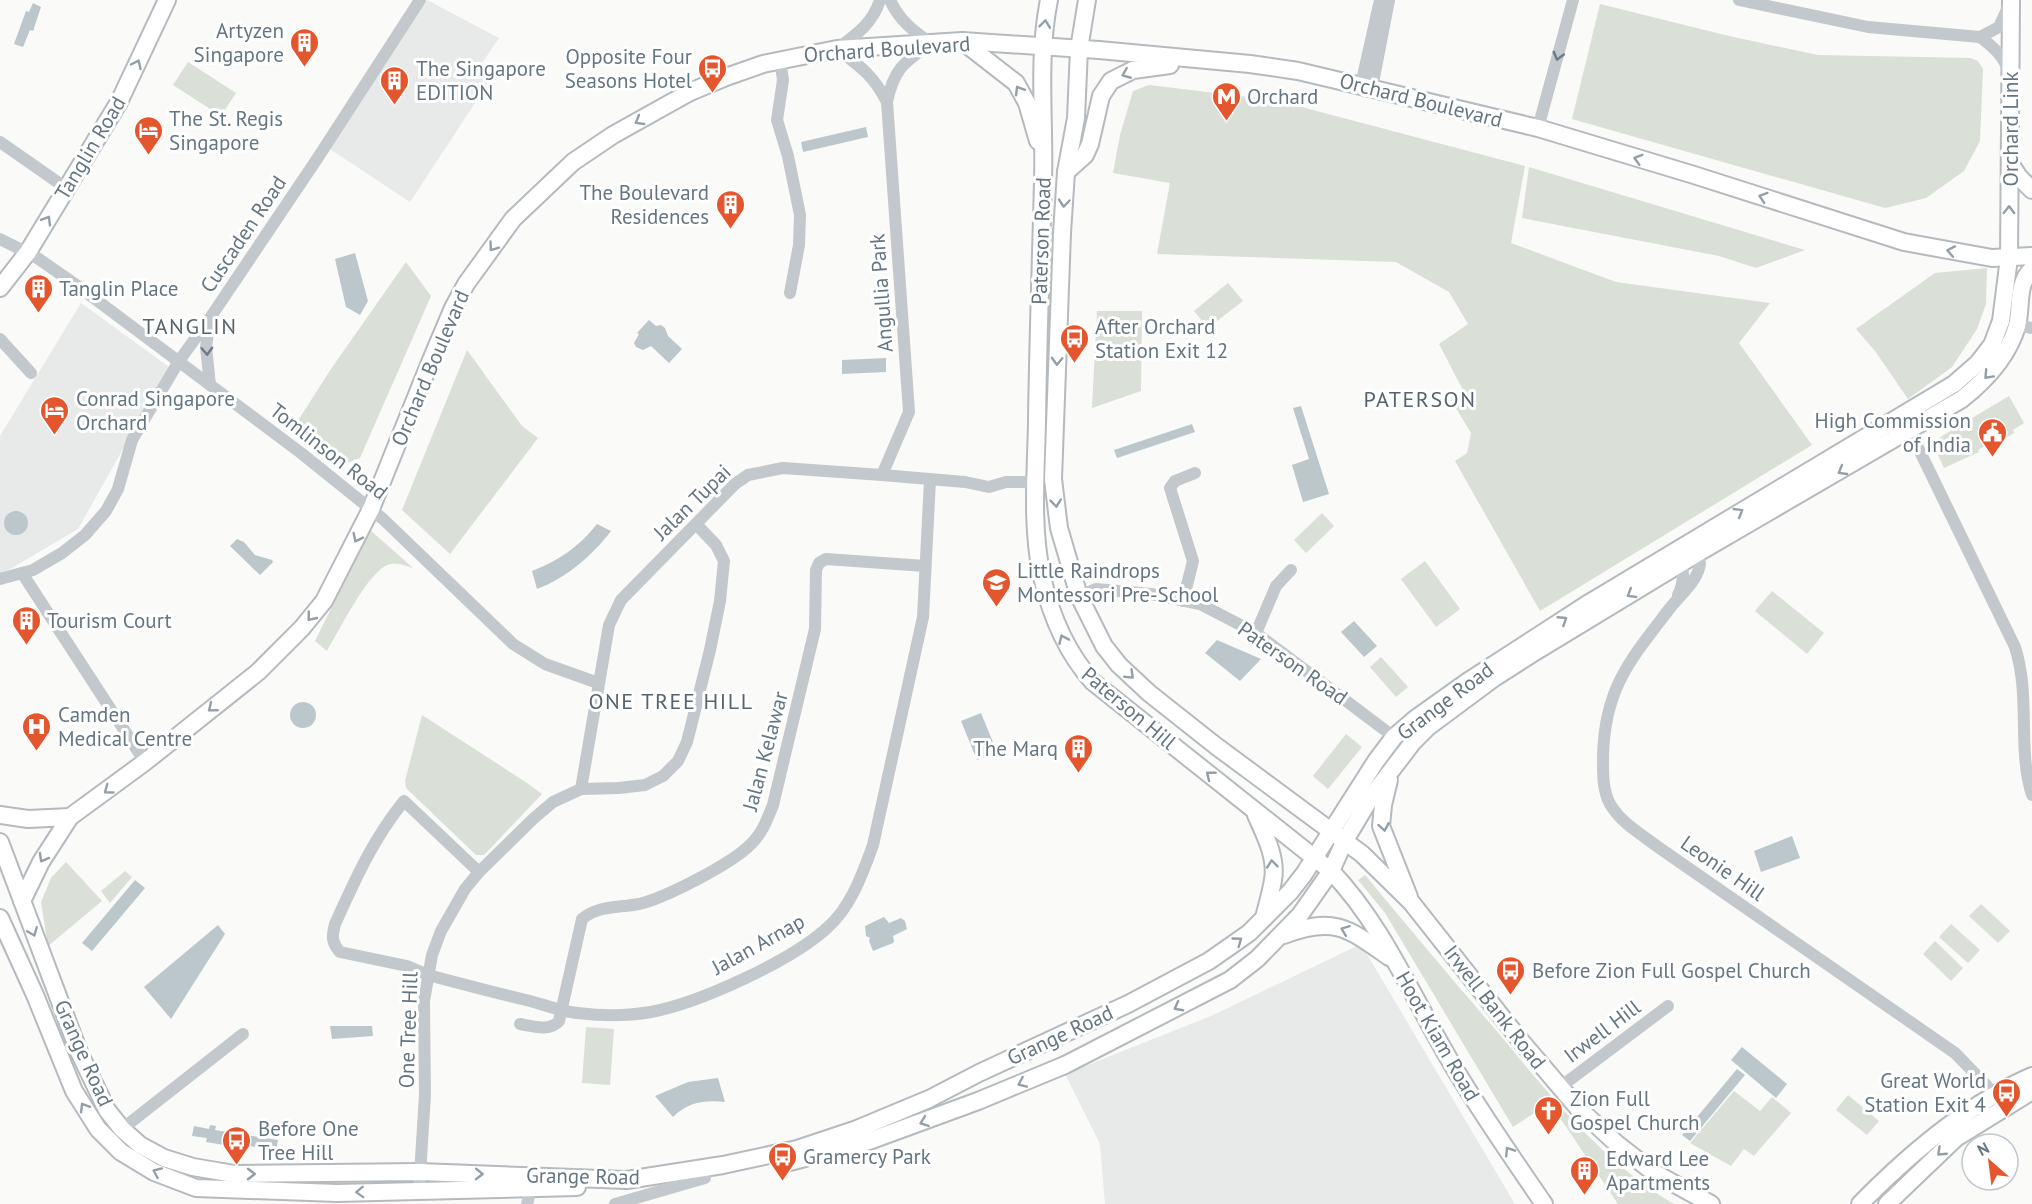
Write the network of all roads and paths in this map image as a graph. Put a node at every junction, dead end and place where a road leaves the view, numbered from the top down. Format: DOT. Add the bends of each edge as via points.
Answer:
graph roads {
  1 [pos="167,0"];
  2 [pos="420,0"];
  3 [pos="880,0"];
  4 [pos="890,0"];
  5 [pos="1049,0"];
  6 [pos="1087,0"];
  7 [pos="1380,0"];
  8 [pos="1389,0"];
  9 [pos="1573,0"];
  10 [pos="1739,0"];
  11 [pos="2011,1"];
  12 [pos="1980,37"];
  13 [pos="962,41"];
  14 [pos="931,43"];
  15 [pos="1043,48"];
  16 [pos="1079,48"];
  17 [pos="837,49"];
  18 [pos="780,59"];
  19 [pos="1204,61"];
  20 [pos="2011,77"];
  21 [pos="1366,86"];
  22 [pos="887,102"];
  23 [pos="1538,129"];
  24 [pos="0,142"];
  25 [pos="2010,163"];
  26 [pos="1044,165"];
  27 [pos="1066,172"];
  28 [pos="66,188"];
  29 [pos="2032,190"];
  30 [pos="0,239"];
  31 [pos="28,252"];
  32 [pos="2032,256"];
  33 [pos="2008,258"];
  34 [pos="2032,269"];
  35 [pos="0,288"];
  36 [pos="790,293"];
  37 [pos="210,318"];
  38 [pos="2025,326"];
  39 [pos="0,339"];
  40 [pos="179,361"];
  41 [pos="32,373"];
  42 [pos="210,385"];
  43 [pos="1910,431"];
  44 [pos="1195,473"];
  45 [pos="882,475"];
  46 [pos="1053,479"];
  47 [pos="930,480"];
  48 [pos="1035,482"];
  49 [pos="371,509"];
  50 [pos="696,524"];
  51 [pos="1685,553"];
  52 [pos="926,566"];
  53 [pos="1070,570"];
  54 [pos="1291,570"];
  55 [pos="22,573"];
  56 [pos="0,579"];
  57 [pos="1096,589"];
  58 [pos="1079,596"];
  59 [pos="1183,601"];
  60 [pos="1675,602"];
  61 [pos="1256,633"];
  62 [pos="598,683"];
  63 [pos="1394,737"];
  64 [pos="145,762"];
  65 [pos="1392,770"];
  66 [pos="581,789"];
  67 [pos="2032,795"];
  68 [pos="1255,812"];
  69 [pos="0,815"];
  70 [pos="70,817"];
  71 [pos="1338,837"];
  72 [pos="0,842"];
  73 [pos="1314,858"];
  74 [pos="1330,871"];
  75 [pos="479,872"];
  76 [pos="22,901"];
  77 [pos="1411,902"];
  78 [pos="0,918"];
  79 [pos="1264,918"];
  80 [pos="1281,937"];
  81 [pos="6,944"];
  82 [pos="1209,961"];
  83 [pos="1395,961"];
  84 [pos="428,975"];
  85 [pos="1230,980"];
  86 [pos="1668,1006"];
  87 [pos="562,1010"];
  88 [pos="520,1024"];
  89 [pos="243,1034"];
  90 [pos="2032,1076"];
  91 [pos="963,1082"];
  92 [pos="1559,1088"];
  93 [pos="2032,1091"];
  94 [pos="1999,1101"];
  95 [pos="971,1104"];
  96 [pos="122,1129"];
  97 [pos="420,1172"];
  98 [pos="705,1178"];
  99 [pos="419,1190"];
  100 [pos="530,1198"];
  101 [pos="1864,1200"];
  102 [pos="615,1204"];
  103 [pos="1544,1204"];
  104 [pos="1711,1204"];
  105 [pos="1853,1204"];
  106 [pos="1888,1204"];
  28 -- 1 [label="main road, Tanglin Road, one-way" via="119,102"];
  2 -- 37 [label="street, Cuscaden Road"];
  3 -- 17 [label="street" via="868,24"];
  4 -- 14 [label="street" via="907,26"];
  15 -- 5 [label="main road, Paterson Road, one-way"];
  6 -- 16 [label="main road, Paterson Road"];
  7 -- 21 [label="street"];
  8 -- 21 [label="street"];
  9 -- 23 [label="street, one-way"];
  10 -- 12 [label="street" via="1868,27"];
  11 -- 12 [label="street" via="1999,27"];
  11 -- 20 [label="main road, Orchard Link"];
  12 -- 20 [label="street" via="2005,61"];
  13 -- 14 [label="main road, Orchard Boulevard"];
  13 -- 15 [label="main road, Orchard Boulevard"];
  26 -- 13 [label="main road, one-way" via="1027,103 1016,82"];
  14 -- 17 [label="main road, Orchard Boulevard"];
  14 -- 22 [label="street, Angullia Park" via="897,71"];
  15 -- 16 [label="main road, Orchard Boulevard"];
  15 -- 26 [label="main road, Paterson Road"];
  16 -- 19 [label="main road, Orchard Boulevard"];
  16 -- 27 [label="main road, Paterson Road" via="1076,118"];
  17 -- 18 [label="main road, Orchard Boulevard"];
  17 -- 22 [label="street, Angullia Park" via="867,71"];
  18 -- 36 [label="street" via="783,80 777,120 800,215"];
  18 -- 49 [label="main road, Orchard Boulevard, one-way" via="690,92 613,135 573,162 513,219 453,308"];
  19 -- 21 [label="main road, Orchard Boulevard" via="1285,69"];
  19 -- 27 [label="main road, one-way" via="1133,70 1111,81 1101,96 1090,144"];
  20 -- 25 [label="main road, Orchard Link"];
  21 -- 23 [label="main road, Orchard Boulevard"];
  22 -- 45 [label="street, Angullia Park" via="909,412"];
  33 -- 23 [label="main road, Orchard Boulevard, one-way" via="1904,242"];
  24 -- 28 [label="street"];
  25 -- 29 [label="main road"];
  33 -- 25 [label="main road, Orchard Link, one-way"];
  26 -- 48 [label="main road, Paterson Road"];
  27 -- 46 [label="main road, Paterson Road, one-way"];
  31 -- 28 [label="main road, Tanglin Road, one-way"];
  30 -- 31 [label="street, Tomlinson Road"];
  31 -- 35 [label="main road, Tanglin Road"];
  31 -- 40 [label="street, Tomlinson Road"];
  32 -- 33 [label="main road"];
  51 -- 33 [label="main road, Grange Road, one-way" via="1969,372 1992,345 2001,321"];
  34 -- 38 [label="main road, Grange Road" via="2021,288"];
  37 -- 40 [label="street, Cuscaden Road"];
  37 -- 42 [label="street, one-way" via="206,347"];
  38 -- 43 [label="main road, Grange Road, one-way" via="1978,386"];
  39 -- 41 [label="street"];
  40 -- 42 [label="street, Tomlinson Road"];
  40 -- 55 [label="street, Cuscaden Road" via="132,440 118,489 106,511 86,535 62,553"];
  42 -- 49 [label="street, Tomlinson Road"];
  43 -- 51 [label="main road, Grange Road, one-way"];
  43 -- 67 [label="street" via="2015,647 2024,686 2026,773"];
  44 -- 59 [label="street" via="1175,481 1170,488 1193,561"];
  45 -- 47 [label="street, Jalan Tupai"];
  45 -- 50 [label="street, Jalan Tupai" via="783,468 747,475"];
  46 -- 53 [label="main road, Paterson Hill, one-way" via="1059,528"];
  47 -- 48 [label="street, Jalan Tupai" via="989,486"];
  47 -- 52 [label="street, Jalan Arnap"];
  68 -- 48 [label="main road, Paterson Hill, one-way" via="1093,682 1077,664 1064,643 1043,578 1036,533"];
  49 -- 62 [label="street, Tomlinson Road" via="513,644 545,664"];
  49 -- 64 [label="main road, Orchard Boulevard, one-way" via="324,601 302,628 258,672"];
  50 -- 62 [label="street, Jalan Tupai" via="621,600 609,625"];
  50 -- 66 [label="street, One Tree Hill" via="716,545 724,561 716,621 687,742 678,761 663,776 645,785"];
  51 -- 60 [label="street, Leonie Hill" via="1681,588"];
  51 -- 60 [label="street, Leonie Hill" via="1700,560 1700,567"];
  63 -- 51 [label="main road, Grange Road, one-way" via="1459,687 1589,603"];
  51 -- 65 [label="main road, Grange Road, one-way" via="1494,678 1428,727"];
  52 -- 87 [label="street, Jalan Arnap" via="923,617 873,845 860,880 828,928 755,973 675,1005 618,1015"];
  52 -- 87 [label="street, Jalan Kelawar" via="826,559 819,563 815,629 765,826 750,845 731,859 663,897 588,913 582,919"];
  53 -- 57 [label="street" via="1082,583"];
  53 -- 58 [label="main road, Paterson Hill"];
  54 -- 61 [label="street" via="1276,586"];
  55 -- 56 [label="street, Cuscaden Road"];
  55 -- 64 [label="street"];
  57 -- 58 [label="street, Paterson Road"];
  57 -- 59 [label="street, Paterson Road"];
  58 -- 71 [label="main road, Paterson Hill, one-way" via="1104,646 1149,693"];
  59 -- 61 [label="street, Paterson Road" via="1200,604"];
  60 -- 94 [label="street, Leonie Hill" via="1626,666 1608,712 1603,773 1610,803 1619,817 1946,1046 1965,1061"];
  61 -- 63 [label="street, Paterson Road"];
  62 -- 66 [label="street, Jalan Tupai"];
  63 -- 71 [label="main road, Grange Road" via="1364,779"];
  64 -- 70 [label="main road, Orchard Boulevard, one-way"];
  65 -- 71 [label="main road, Grange Road"];
  65 -- 77 [label="main road, one-way" via="1381,826"];
  66 -- 75 [label="street, One Tree Hill" via="553,802"];
  68 -- 73 [label="main road, Paterson Hill"];
  79 -- 68 [label="main road, one-way" via="1273,867 1270,847"];
  69 -- 70 [label="main road" via="28,819"];
  70 -- 76 [label="main road, Orchard Boulevard, one-way"];
  71 -- 73 [label="main road, Grange Road"];
  71 -- 74 [label="main road, Grange Road"];
  71 -- 77 [label="main road, Irwell Bank Road" via="1362,854"];
  72 -- 76 [label="main road, Grange Road"];
  73 -- 74 [label="main road, Paterson Hill"];
  73 -- 79 [label="main road, Grange Road" via="1290,892"];
  74 -- 80 [label="main road, Grange Road"];
  74 -- 83 [label="main road, Hoot Kiam Road" via="1353,896"];
  75 -- 84 [label="street, One Tree Hill" via="441,931"];
  75 -- 84 [label="street, Jalan Arnap" via="404,801 366,855 335,924 334,945 340,952 407,966"];
  76 -- 96 [label="main road, Grange Road, one-way" via="79,1052 107,1110"];
  77 -- 92 [label="main road, Irwell Bank Road"];
  78 -- 81 [label="main road, Grange Road"];
  82 -- 79 [label="main road, Grange Road, one-way"];
  83 -- 80 [label="main road, one-way" via="1346,928 1305,927"];
  80 -- 85 [label="main road, Grange Road"];
  99 -- 81 [label="main road, Grange Road, one-way" via="337,1193 196,1188 154,1172 121,1152 98,1129 74,1091 35,995"];
  82 -- 85 [label="main road" via="1224,964"];
  82 -- 91 [label="main road, Grange Road"];
  103 -- 83 [label="main road, Hoot Kiam Road, one-way" via="1449,1060"];
  84 -- 87 [label="street, Jalan Arnap"];
  84 -- 97 [label="street, One Tree Hill"];
  85 -- 95 [label="main road, Grange Road, one-way" via="1065,1065"];
  86 -- 92 [label="street, Irwell Hill"];
  87 -- 88 [label="street" via="559,1021 550,1028"];
  89 -- 96 [label="street"];
  90 -- 94 [label="main road"];
  91 -- 95 [label="main road" via="955,1088 954,1097"];
  97 -- 91 [label="main road, Grange Road, one-way" via="627,1180 723,1166 797,1149 929,1099"];
  92 -- 104 [label="main road, Irwell Bank Road" via="1616,1143 1653,1172"];
  93 -- 94 [label="main road"];
  94 -- 101 [label="main road" via="1962,1115"];
  94 -- 106 [label="main road, one-way"];
  95 -- 98 [label="main road, Grange Road, one-way" via="869,1141"];
  96 -- 97 [label="main road, Grange Road, one-way" via="164,1158 234,1174"];
  97 -- 99 [label="street, One Tree Hill"];
  98 -- 100 [label="main road, Grange Road"];
  98 -- 102 [label="street"];
  99 -- 100 [label="main road, Grange Road"];
  101 -- 105 [label="main road"];
}
